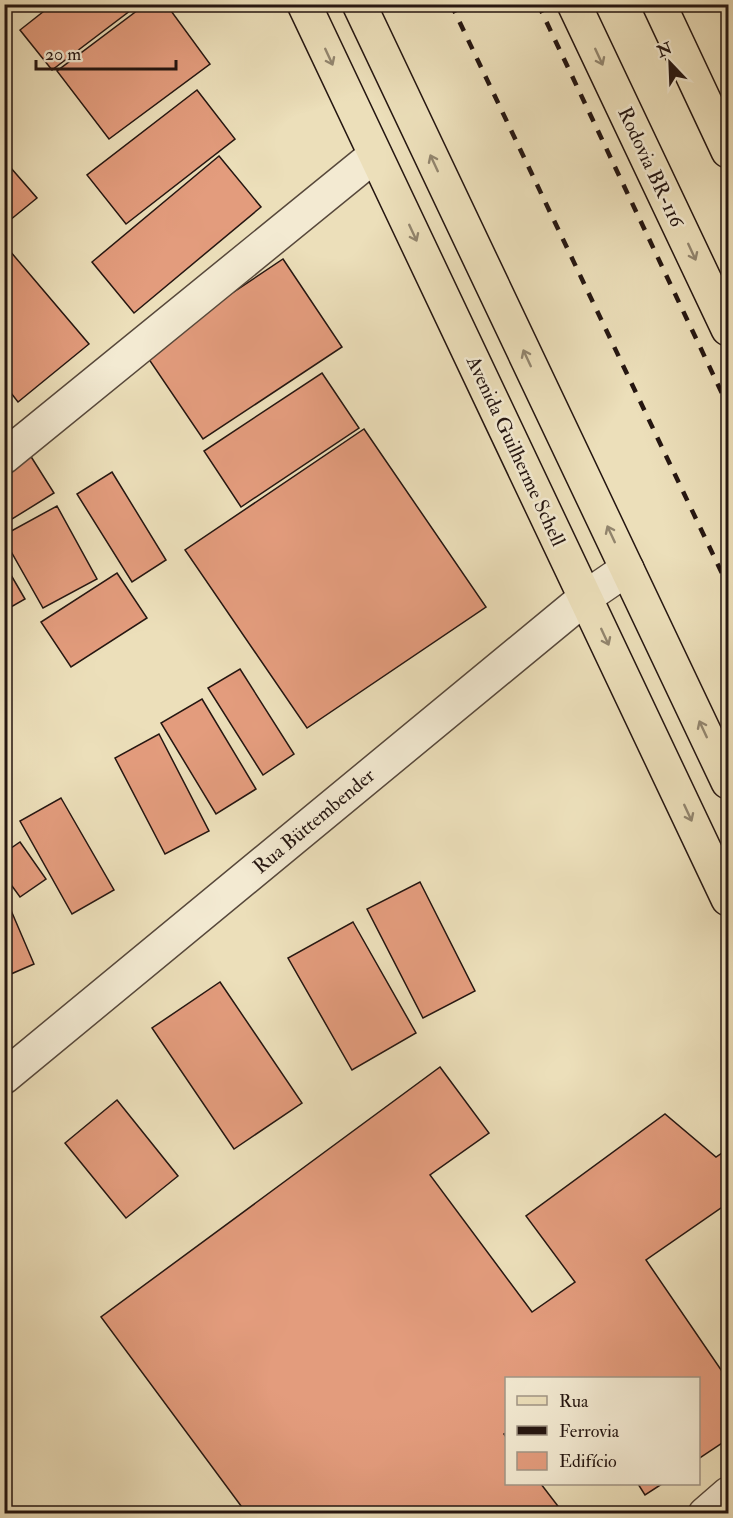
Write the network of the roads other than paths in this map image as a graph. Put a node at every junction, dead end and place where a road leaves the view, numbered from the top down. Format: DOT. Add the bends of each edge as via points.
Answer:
graph roads {
  1 [pos="304,4"];
  2 [pos="359,4"];
  3 [pos="574,4"];
  4 [pos="659,4"];
  5 [pos="729,151"];
  6 [pos="375,155"];
  7 [pos="729,329"];
  8 [pos="4,457"];
  9 [pos="627,569"];
  10 [pos="586,597"];
  11 [pos="729,782"];
  12 [pos="729,898"];
  13 [pos="4,1077"];
  14 [pos="729,1494"];
  15 [pos="705,1514"];
  1 -- 6 [label="main road, Avenida Guilherme Schell, one-way"];
  9 -- 2 [label="main road, one-way"];
  3 -- 7 [label="main road, Rodovia BR-116, one-way"];
  4 -- 5 [label="main road"];
  6 -- 8 [label="street"];
  6 -- 10 [label="main road, Avenida Guilherme Schell, one-way"];
  9 -- 10 [label="street, Rua Büttembender"];
  11 -- 9 [label="main road, one-way"];
  10 -- 12 [label="main road, Avenida Guilherme Schell, one-way"];
  10 -- 13 [label="street, Rua Büttembender"];
  14 -- 15 [label="street"];
}
